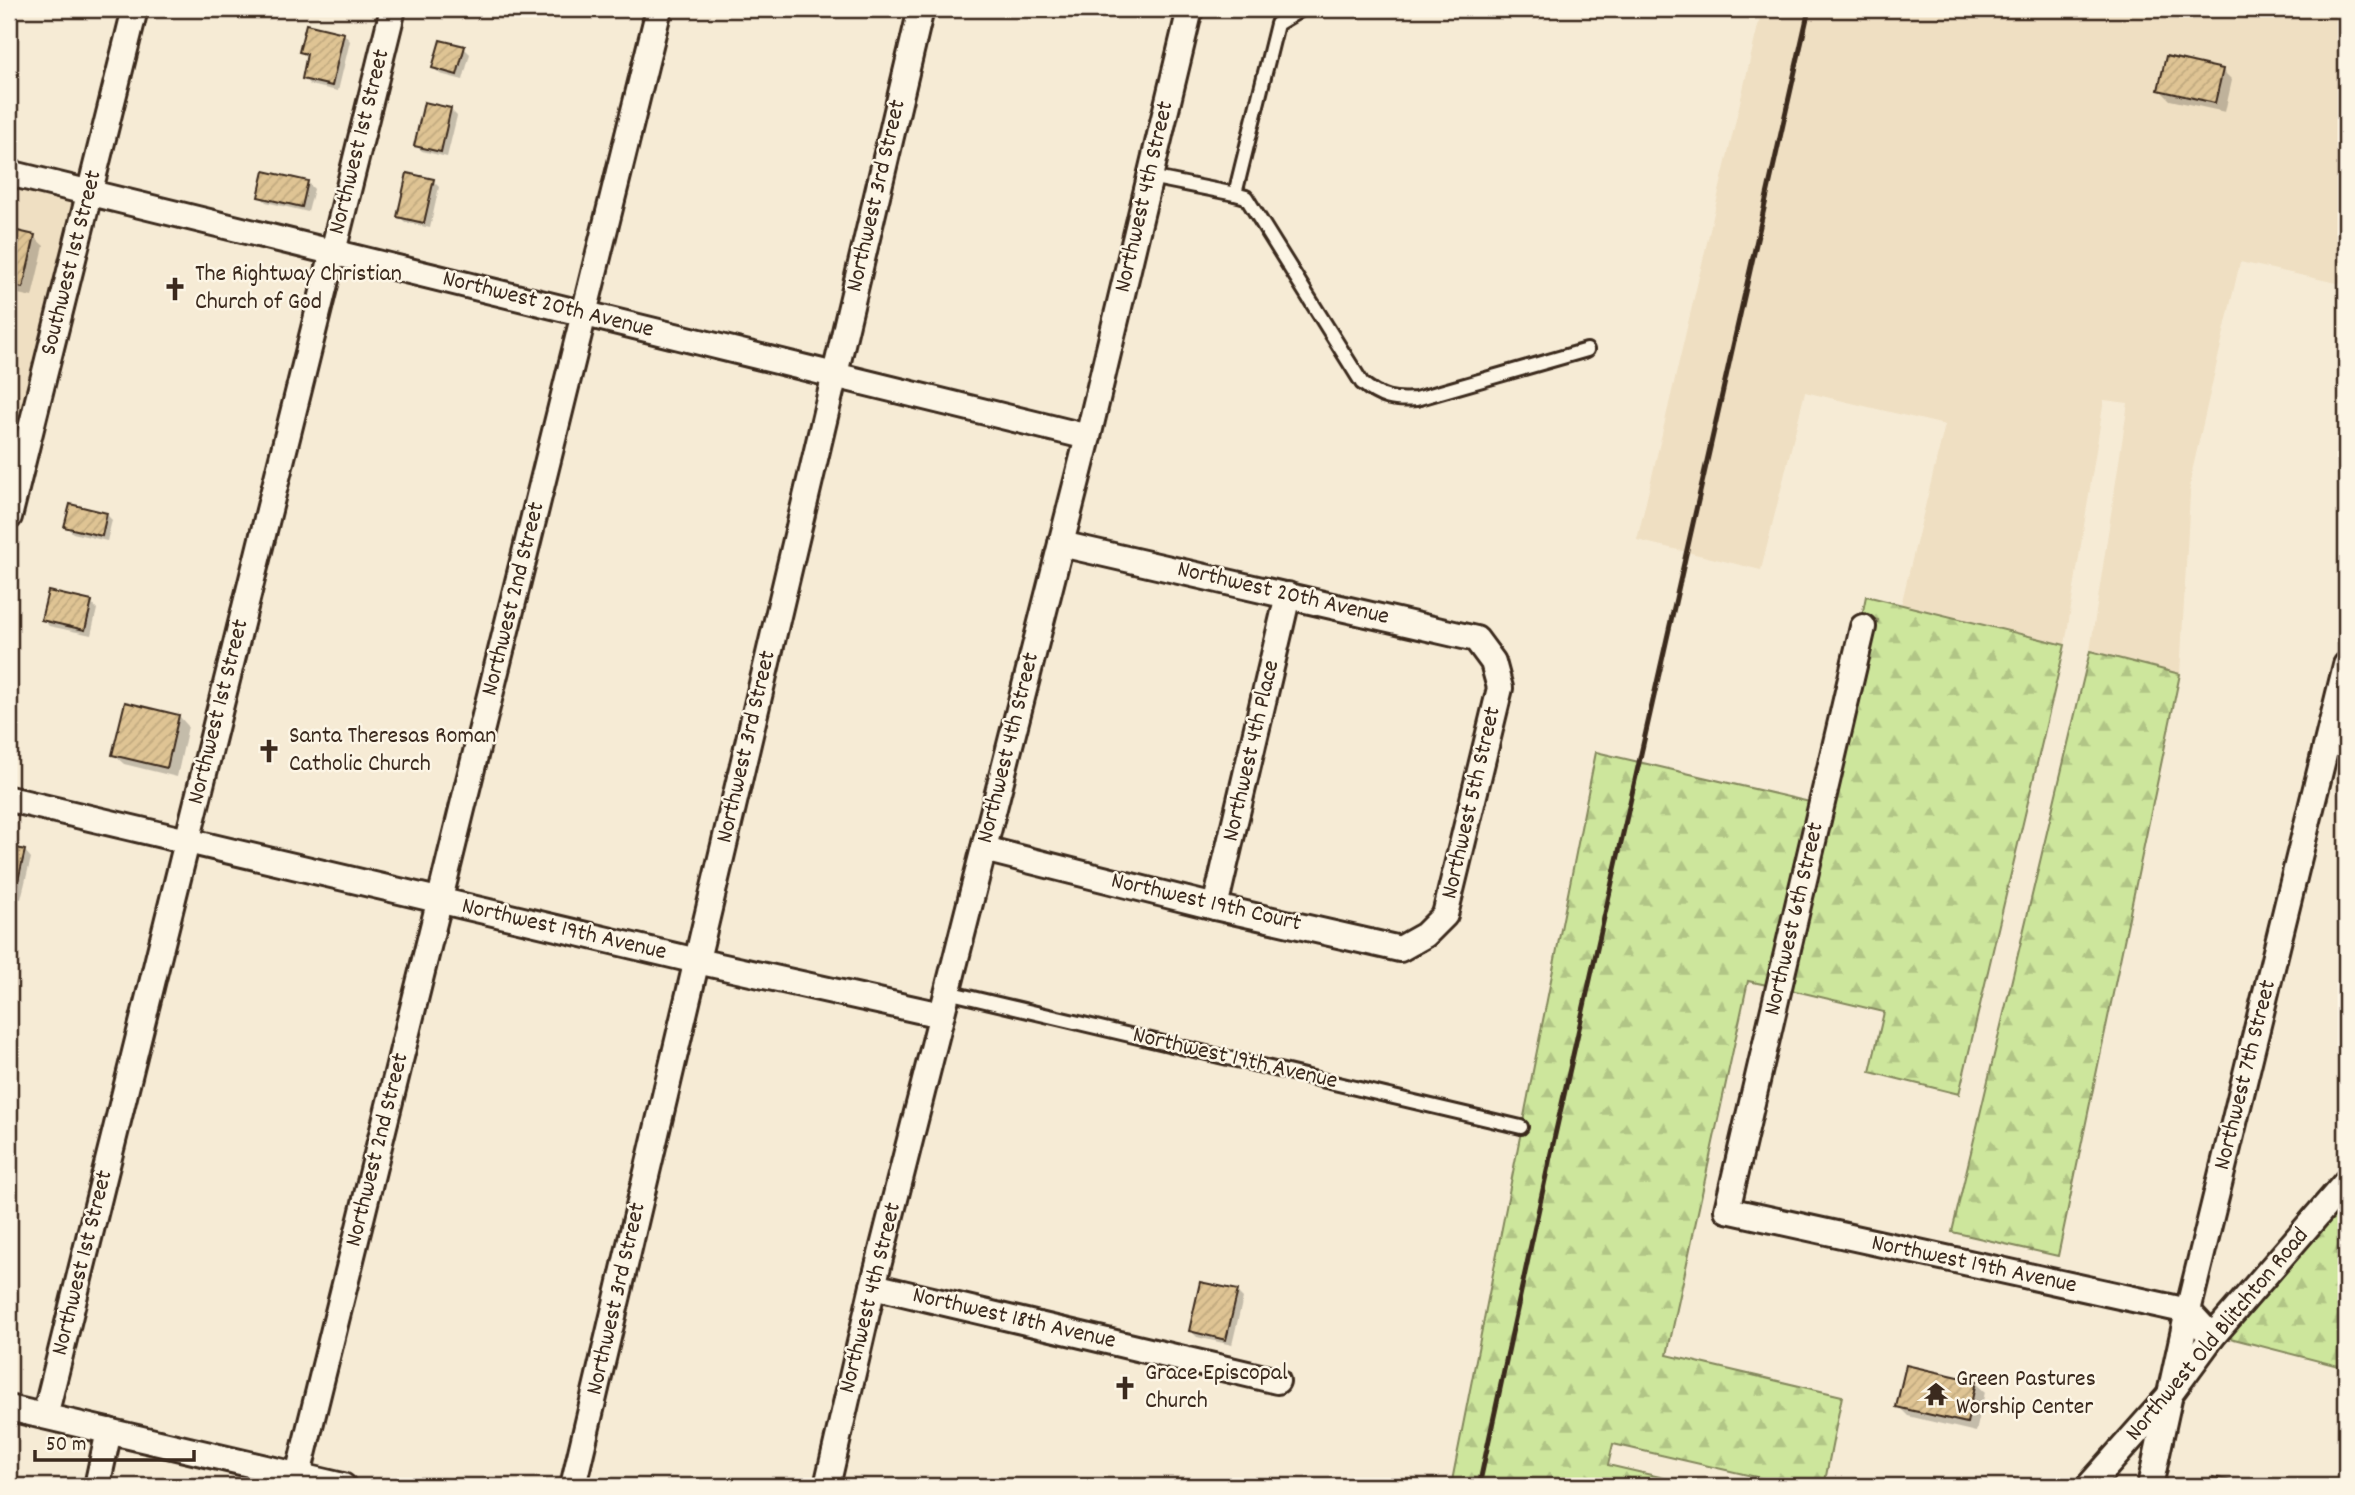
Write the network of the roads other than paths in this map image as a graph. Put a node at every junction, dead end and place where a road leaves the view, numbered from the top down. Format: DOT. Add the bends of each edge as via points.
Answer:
graph roads {
  1 [pos="135,9"];
  2 [pos="393,9"];
  3 [pos="659,9"];
  4 [pos="921,9"];
  5 [pos="1190,9"];
  6 [pos="1302,9"];
  7 [pos="9,173"];
  8 [pos="1150,177"];
  9 [pos="89,192"];
  10 [pos="1235,194"];
  11 [pos="333,252"];
  12 [pos="584,314"];
  13 [pos="1587,350"];
  14 [pos="835,375"];
  15 [pos="1088,437"];
  16 [pos="9,517"];
  17 [pos="1061,544"];
  18 [pos="1288,595"];
  19 [pos="1863,627"];
  20 [pos="1493,662"];
  21 [pos="2346,665"];
  22 [pos="9,799"];
  23 [pos="187,841"];
  24 [pos="984,849"];
  25 [pos="440,900"];
  26 [pos="1215,906"];
  27 [pos="1425,935"];
  28 [pos="697,961"];
  29 [pos="944,1003"];
  30 [pos="1521,1127"];
  31 [pos="2346,1182"];
  32 [pos="1727,1210"];
  33 [pos="873,1286"];
  34 [pos="2188,1311"];
  35 [pos="2212,1337"];
  36 [pos="1277,1381"];
  37 [pos="2168,1397"];
  38 [pos="9,1408"];
  39 [pos="45,1416"];
  40 [pos="109,1431"];
  41 [pos="298,1475"];
  42 [pos="97,1486"];
  43 [pos="343,1486"];
  44 [pos="573,1486"];
  45 [pos="827,1486"];
  46 [pos="2089,1486"];
  47 [pos="2150,1486"];
  1 -- 9 [label="street, Southwest 1st Street"];
  2 -- 11 [label="street, Northwest 1st Street"];
  3 -- 12 [label="street, Northwest 2nd Street"];
  4 -- 14 [label="street, Northwest 3rd Street"];
  5 -- 8 [label="street, Northwest 4th Street"];
  6 -- 10 [label="lane" via="1277,24"];
  7 -- 9 [label="street, Northwest 20th Avenue"];
  8 -- 10 [label="lane"];
  8 -- 15 [label="street, Northwest 4th Street"];
  9 -- 11 [label="street, Northwest 20th Avenue"];
  9 -- 16 [label="street, Southwest 1st Street"];
  10 -- 13 [label="lane" via="1246,197 1362,383 1378,396 1416,400"];
  11 -- 12 [label="street, Northwest 20th Avenue"];
  11 -- 23 [label="street, Northwest 1st Street"];
  12 -- 14 [label="street, Northwest 20th Avenue"];
  12 -- 25 [label="street, Northwest 2nd Street"];
  14 -- 15 [label="street, Northwest 20th Avenue"];
  14 -- 28 [label="street, Northwest 3rd Street"];
  15 -- 17 [label="street, Northwest 4th Street"];
  17 -- 18 [label="street, Northwest 20th Avenue"];
  17 -- 24 [label="street, Northwest 4th Street"];
  18 -- 20 [label="street, Northwest 20th Avenue" via="1476,639"];
  18 -- 26 [label="street, Northwest 4th Place"];
  19 -- 32 [label="street, Northwest 6th Street"];
  20 -- 27 [label="street, Northwest 5th Street" via="1500,688 1446,915"];
  21 -- 34 [label="street, Northwest 7th Street"];
  22 -- 23 [label="street, Northwest 19th Avenue"];
  23 -- 25 [label="street, Northwest 19th Avenue"];
  23 -- 39 [label="street, Northwest 1st Street"];
  24 -- 26 [label="street, Northwest 19th Court"];
  24 -- 29 [label="street, Northwest 4th Street"];
  25 -- 28 [label="street, Northwest 19th Avenue"];
  25 -- 41 [label="street, Northwest 2nd Street"];
  26 -- 27 [label="street, Northwest 19th Court" via="1400,949"];
  28 -- 29 [label="street, Northwest 19th Avenue"];
  28 -- 44 [label="street, Northwest 3rd Street"];
  29 -- 30 [label="lane, Northwest 19th Avenue"];
  29 -- 33 [label="street, Northwest 4th Street"];
  31 -- 35 [label="street, Northwest Old Blitchton Road"];
  32 -- 34 [label="street, Northwest 19th Avenue"];
  33 -- 36 [label="street, Northwest 18th Avenue"];
  33 -- 45 [label="street, Northwest 4th Street"];
  34 -- 35 [label="street"];
  34 -- 37 [label="street, Northwest 7th Street"];
  35 -- 37 [label="street, Northwest Old Blitchton Road"];
  37 -- 46 [label="street, Northwest Old Blitchton Road"];
  37 -- 47 [label="street, Northwest 7th Street"];
  38 -- 39 [label="street"];
  39 -- 40 [label="street"];
  40 -- 41 [label="street"];
  40 -- 42 [label="street"];
  41 -- 43 [label="street"];
}
